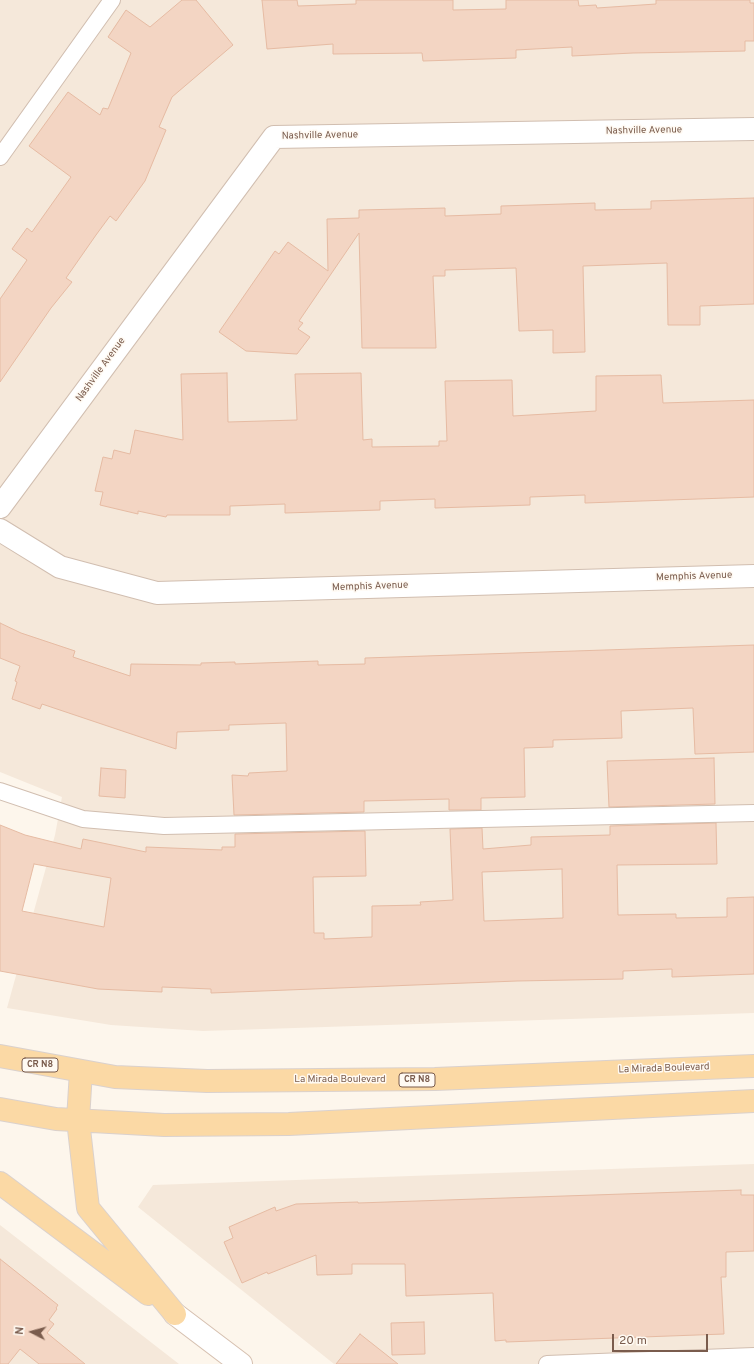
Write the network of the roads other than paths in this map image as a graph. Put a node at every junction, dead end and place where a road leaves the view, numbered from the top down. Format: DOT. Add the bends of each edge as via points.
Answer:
graph roads {
  1 [pos="112,0"];
  2 [pos="754,130"];
  3 [pos="0,157"];
  4 [pos="0,508"];
  5 [pos="0,530"];
  6 [pos="754,576"];
  7 [pos="0,791"];
  8 [pos="754,814"];
  9 [pos="0,1056"];
  10 [pos="754,1066"];
  11 [pos="81,1071"];
  12 [pos="754,1101"];
  13 [pos="0,1109"];
  14 [pos="78,1120"];
  15 [pos="0,1183"];
  16 [pos="175,1314"];
  17 [pos="754,1356"];
  18 [pos="241,1364"];
  19 [pos="547,1364"];
  1 -- 3 [label="lane"];
  2 -- 4 [label="street, Nashville Avenue" via="274,137"];
  5 -- 6 [label="street, Memphis Avenue" via="60,567 157,593"];
  7 -- 8 [label="lane" via="83,819 164,826"];
  9 -- 11 [label="main road, La Mirada Boulevard / CR N8"];
  10 -- 11 [label="main road, La Mirada Boulevard / CR N8" via="435,1080 310,1081 207,1081 115,1077"];
  11 -- 14 [label="main road"];
  12 -- 14 [label="main road" via="289,1124 164,1124"];
  13 -- 14 [label="main road" via="56,1119"];
  14 -- 16 [label="main road" via="88,1208"];
  15 -- 16 [label="main road"];
  16 -- 18 [label="street"];
  17 -- 19 [label="lane"];
}
